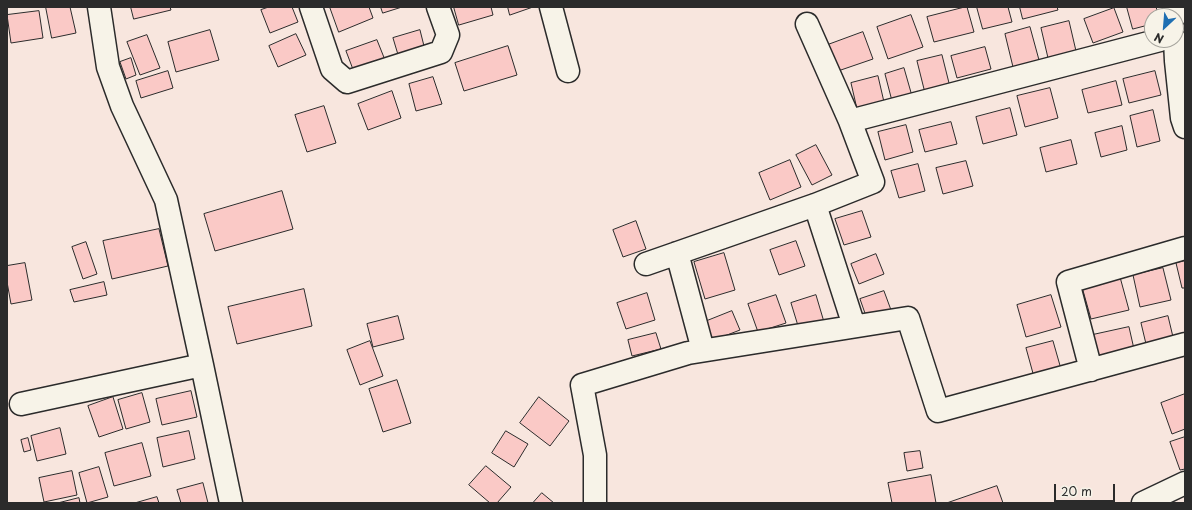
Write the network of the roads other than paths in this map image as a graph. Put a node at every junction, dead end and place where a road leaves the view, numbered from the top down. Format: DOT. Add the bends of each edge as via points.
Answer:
graph roads {
  1 [pos="99,7"];
  2 [pos="311,7"];
  3 [pos="438,7"];
  4 [pos="551,7"];
  5 [pos="806,24"];
  6 [pos="1144,44"];
  7 [pos="1175,48"];
  8 [pos="568,71"];
  9 [pos="850,121"];
  10 [pos="1185,127"];
  11 [pos="815,205"];
  12 [pos="1185,248"];
  13 [pos="677,253"];
  14 [pos="646,264"];
  15 [pos="854,326"];
  16 [pos="1185,344"];
  17 [pos="703,350"];
  18 [pos="202,365"];
  19 [pos="1091,370"];
  20 [pos="21,404"];
  21 [pos="1185,482"];
  22 [pos="231,503"];
  23 [pos="596,503"];
  24 [pos="1143,503"];
  1 -- 18 [label="street" via="108,67 122,106 166,200"];
  2 -- 3 [label="street" via="332,69 347,82 441,52 448,35"];
  4 -- 8 [label="street"];
  5 -- 9 [label="street"];
  6 -- 9 [label="street"];
  7 -- 10 [label="street"];
  9 -- 11 [label="street" via="873,182"];
  11 -- 13 [label="street"];
  11 -- 15 [label="street"];
  12 -- 19 [label="street" via="1068,282"];
  13 -- 14 [label="street"];
  13 -- 17 [label="street"];
  15 -- 17 [label="street"];
  15 -- 19 [label="street" via="908,318 938,411"];
  16 -- 19 [label="street"];
  17 -- 23 [label="street" via="582,385 594,455"];
  18 -- 20 [label="street"];
  18 -- 22 [label="street"];
  21 -- 24 [label="street"];
}
